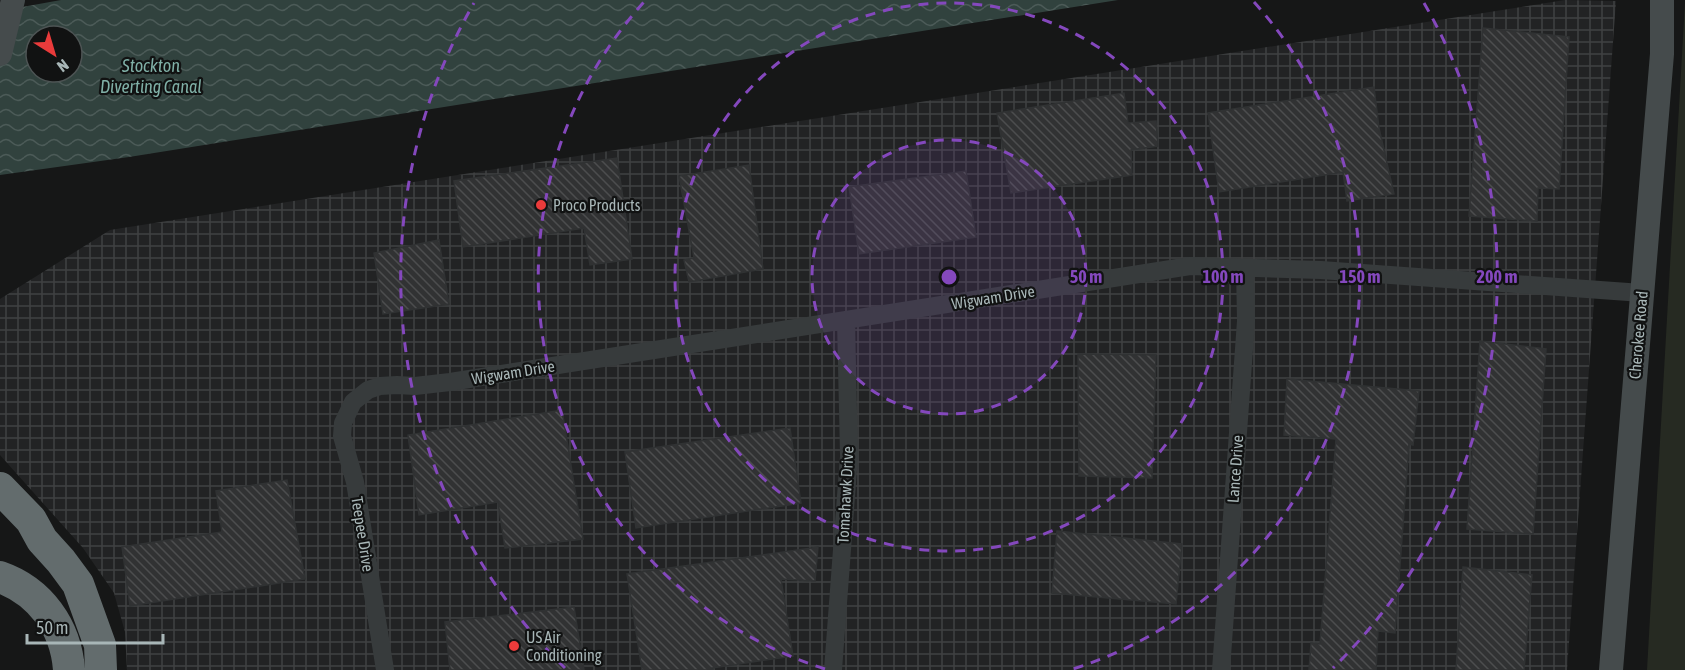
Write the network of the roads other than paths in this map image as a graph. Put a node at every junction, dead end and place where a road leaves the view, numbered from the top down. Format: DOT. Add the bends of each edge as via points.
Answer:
graph roads {
  1 [pos="1662,0"];
  2 [pos="12,7"];
  3 [pos="0,54"];
  4 [pos="1245,267"];
  5 [pos="1642,293"];
  6 [pos="846,320"];
  7 [pos="353,402"];
  8 [pos="0,488"];
  9 [pos="0,519"];
  10 [pos="42,540"];
  11 [pos="0,577"];
  12 [pos="69,670"];
  13 [pos="101,670"];
  14 [pos="385,670"];
  15 [pos="833,670"];
  16 [pos="1221,670"];
  17 [pos="1611,670"];
  1 -- 5 [label="street, Cherokee Road" via="1662,54"];
  2 -- 3 [label="street"];
  4 -- 5 [label="street, Wigwam Drive"];
  4 -- 6 [label="street, Wigwam Drive" via="1190,266"];
  4 -- 16 [label="street, Lance Drive" via="1246,321"];
  5 -- 17 [label="street, Cherokee Road"];
  6 -- 7 [label="street, Wigwam Drive" via="450,382 380,387 368,390"];
  6 -- 15 [label="street, Tomahawk Drive" via="849,456"];
  7 -- 14 [label="street, Teepee Drive" via="343,423 342,436 355,482"];
  8 -- 10 [label="highway" via="31,520"];
  9 -- 10 [label="highway"];
  10 -- 13 [label="highway" via="78,584 100,645"];
  11 -- 12 [label="highway" via="30,593 49,612 57,624"];
}
